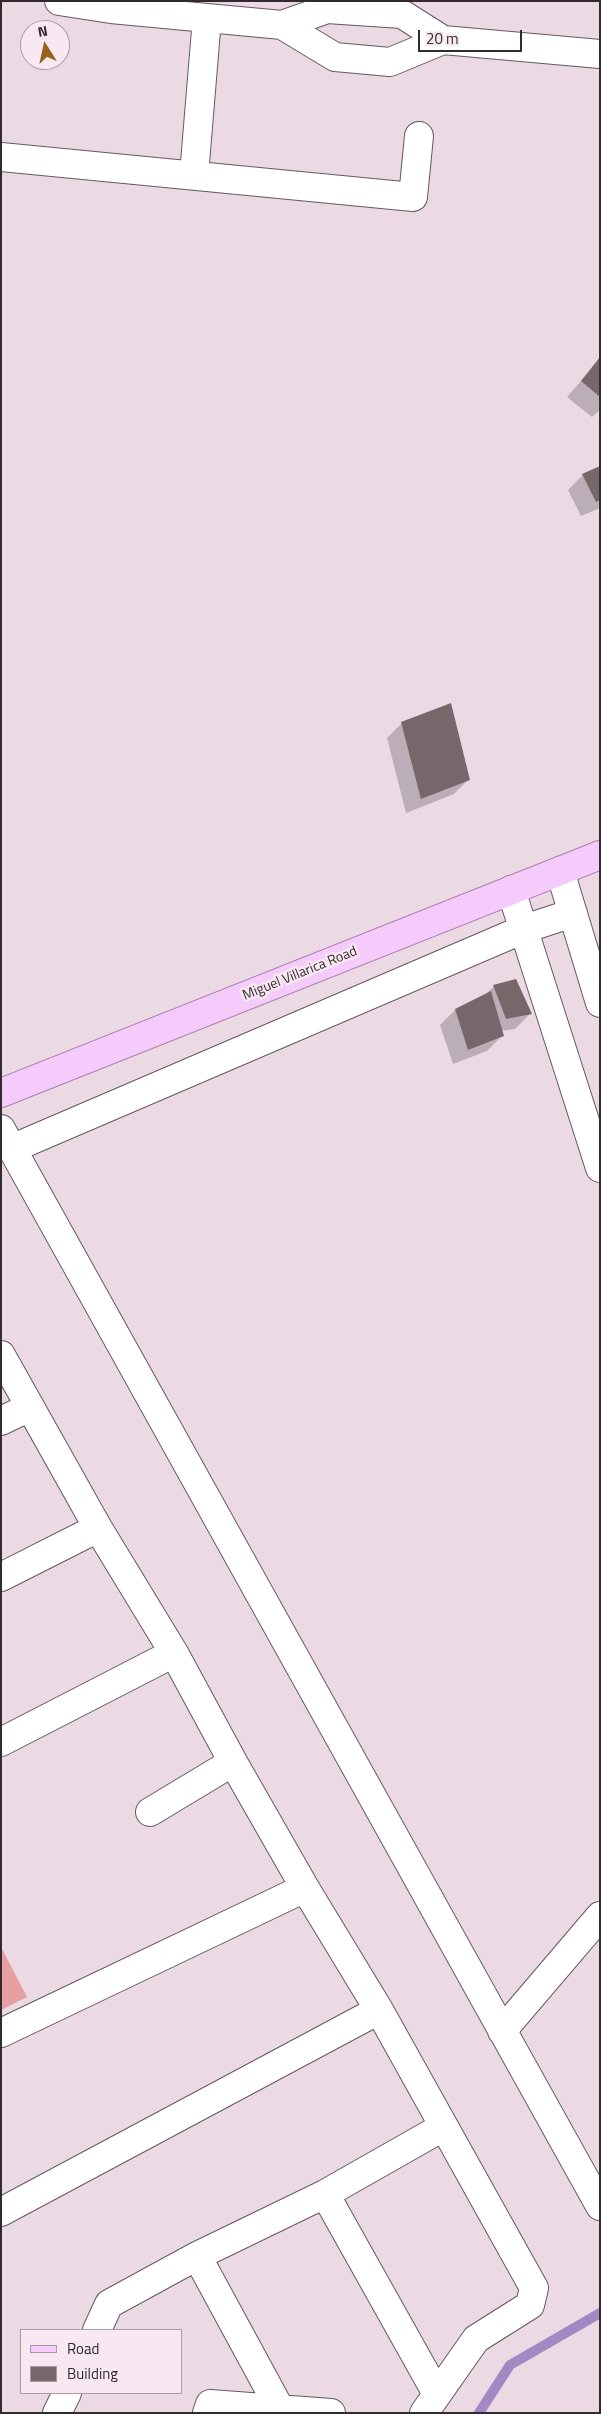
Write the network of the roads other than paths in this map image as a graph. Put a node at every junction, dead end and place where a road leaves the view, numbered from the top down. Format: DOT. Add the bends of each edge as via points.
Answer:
graph roads {
  1 [pos="59,1"];
  2 [pos="112,5"];
  3 [pos="207,18"];
  4 [pos="282,25"];
  5 [pos="443,40"];
  6 [pos="600,54"];
  7 [pos="419,136"];
  8 [pos="1,157"];
  9 [pos="194,176"];
  10 [pos="600,855"];
  11 [pos="560,871"];
  12 [pos="511,890"];
  13 [pos="573,913"];
  14 [pos="524,929"];
  15 [pos="600,1003"];
  16 [pos="1,1093"];
  17 [pos="592,1117"];
  18 [pos="6,1139"];
  19 [pos="600,1168"];
  20 [pos="1,1355"];
  21 [pos="30,1406"];
  22 [pos="1,1421"];
  23 [pos="98,1528"];
  24 [pos="1,1577"];
  25 [pos="174,1653"];
  26 [pos="1,1742"];
  27 [pos="232,1762"];
  28 [pos="150,1812"];
  29 [pos="305,1888"];
  30 [pos="600,1916"];
  31 [pos="379,2010"];
  32 [pos="502,2031"];
  33 [pos="1,2033"];
  34 [pos="443,2127"];
  35 [pos="324,2194"];
  36 [pos="600,2206"];
  37 [pos="1,2212"];
  38 [pos="197,2256"];
  39 [pos="97,2329"];
  40 [pos="66,2394"];
  41 [pos="430,2403"];
  42 [pos="280,2409"];
  43 [pos="57,2413"];
  44 [pos="207,2413"];
  45 [pos="331,2413"];
  1 -- 2 [label="street"];
  2 -- 3 [label="street"];
  3 -- 4 [label="street"];
  3 -- 9 [label="street"];
  4 -- 5 [label="street" via="326,9 402,14"];
  4 -- 5 [label="street" via="335,58 390,62"];
  5 -- 6 [label="street"];
  7 -- 9 [label="street" via="413,197"];
  8 -- 9 [label="street"];
  10 -- 11 [label="main road, Miguel Villarica Road"];
  11 -- 12 [label="main road, Miguel Villarica Road"];
  11 -- 13 [label="street"];
  12 -- 14 [label="street"];
  12 -- 16 [label="main road, Miguel Villarica Road"];
  13 -- 14 [label="street"];
  13 -- 15 [label="street"];
  14 -- 17 [label="street"];
  14 -- 18 [label="street"];
  17 -- 19 [label="street"];
  18 -- 32 [label="street"];
  20 -- 21 [label="street"];
  21 -- 22 [label="street"];
  21 -- 23 [label="street"];
  23 -- 24 [label="street"];
  23 -- 25 [label="street"];
  25 -- 26 [label="street"];
  25 -- 27 [label="street"];
  27 -- 28 [label="street"];
  27 -- 29 [label="street"];
  29 -- 31 [label="street"];
  29 -- 33 [label="street"];
  30 -- 32 [label="street"];
  31 -- 34 [label="street"];
  31 -- 37 [label="street"];
  32 -- 36 [label="street"];
  34 -- 35 [label="street"];
  34 -- 41 [label="street" via="534,2288 530,2305 476,2339"];
  35 -- 38 [label="street"];
  35 -- 41 [label="street"];
  38 -- 39 [label="street" via="109,2304"];
  38 -- 42 [label="street"];
  40 -- 43 [label="street"];
  42 -- 44 [label="street" via="210,2404"];
  42 -- 45 [label="street"];
}
